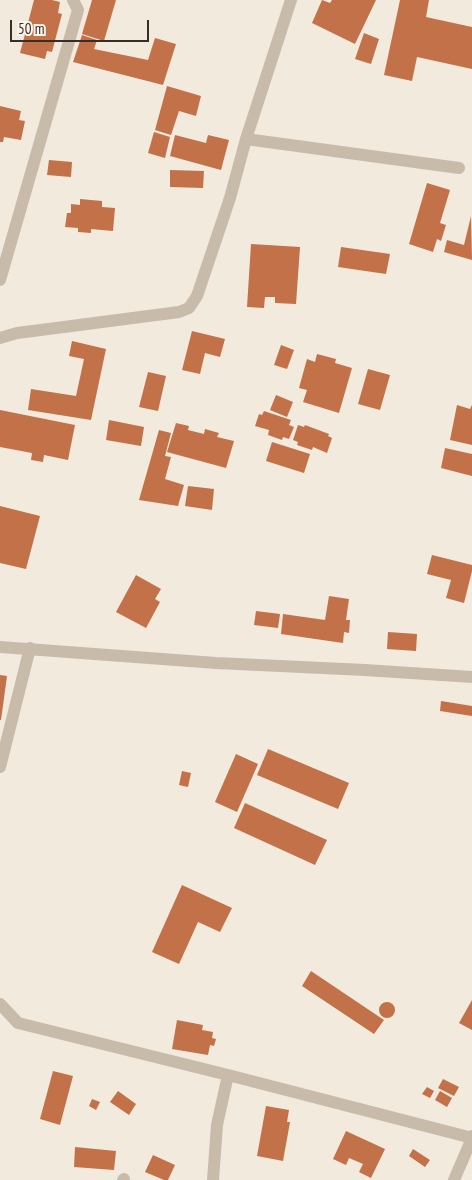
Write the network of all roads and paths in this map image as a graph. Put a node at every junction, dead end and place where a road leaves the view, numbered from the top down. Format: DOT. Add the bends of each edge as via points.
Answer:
graph roads {
  1 [pos="73,0"];
  2 [pos="291,0"];
  3 [pos="246,139"];
  4 [pos="459,168"];
  5 [pos="0,280"];
  6 [pos="0,338"];
  7 [pos="0,647"];
  8 [pos="30,648"];
  9 [pos="472,677"];
  10 [pos="0,768"];
  11 [pos="0,1004"];
  12 [pos="228,1075"];
  13 [pos="472,1138"];
  14 [pos="213,1180"];
  15 [pos="454,1180"];
  1 -- 5 [label="street" via="78,10"];
  2 -- 3 [label="street"];
  3 -- 4 [label="street"];
  3 -- 6 [label="street" via="197,296 189,308 179,312 17,332"];
  7 -- 8 [label="street"];
  8 -- 9 [label="street" via="216,663"];
  8 -- 10 [label="street"];
  11 -- 12 [label="street" via="18,1023"];
  12 -- 13 [label="street"];
  12 -- 14 [label="street" via="217,1125"];
  13 -- 15 [label="street"];
}
